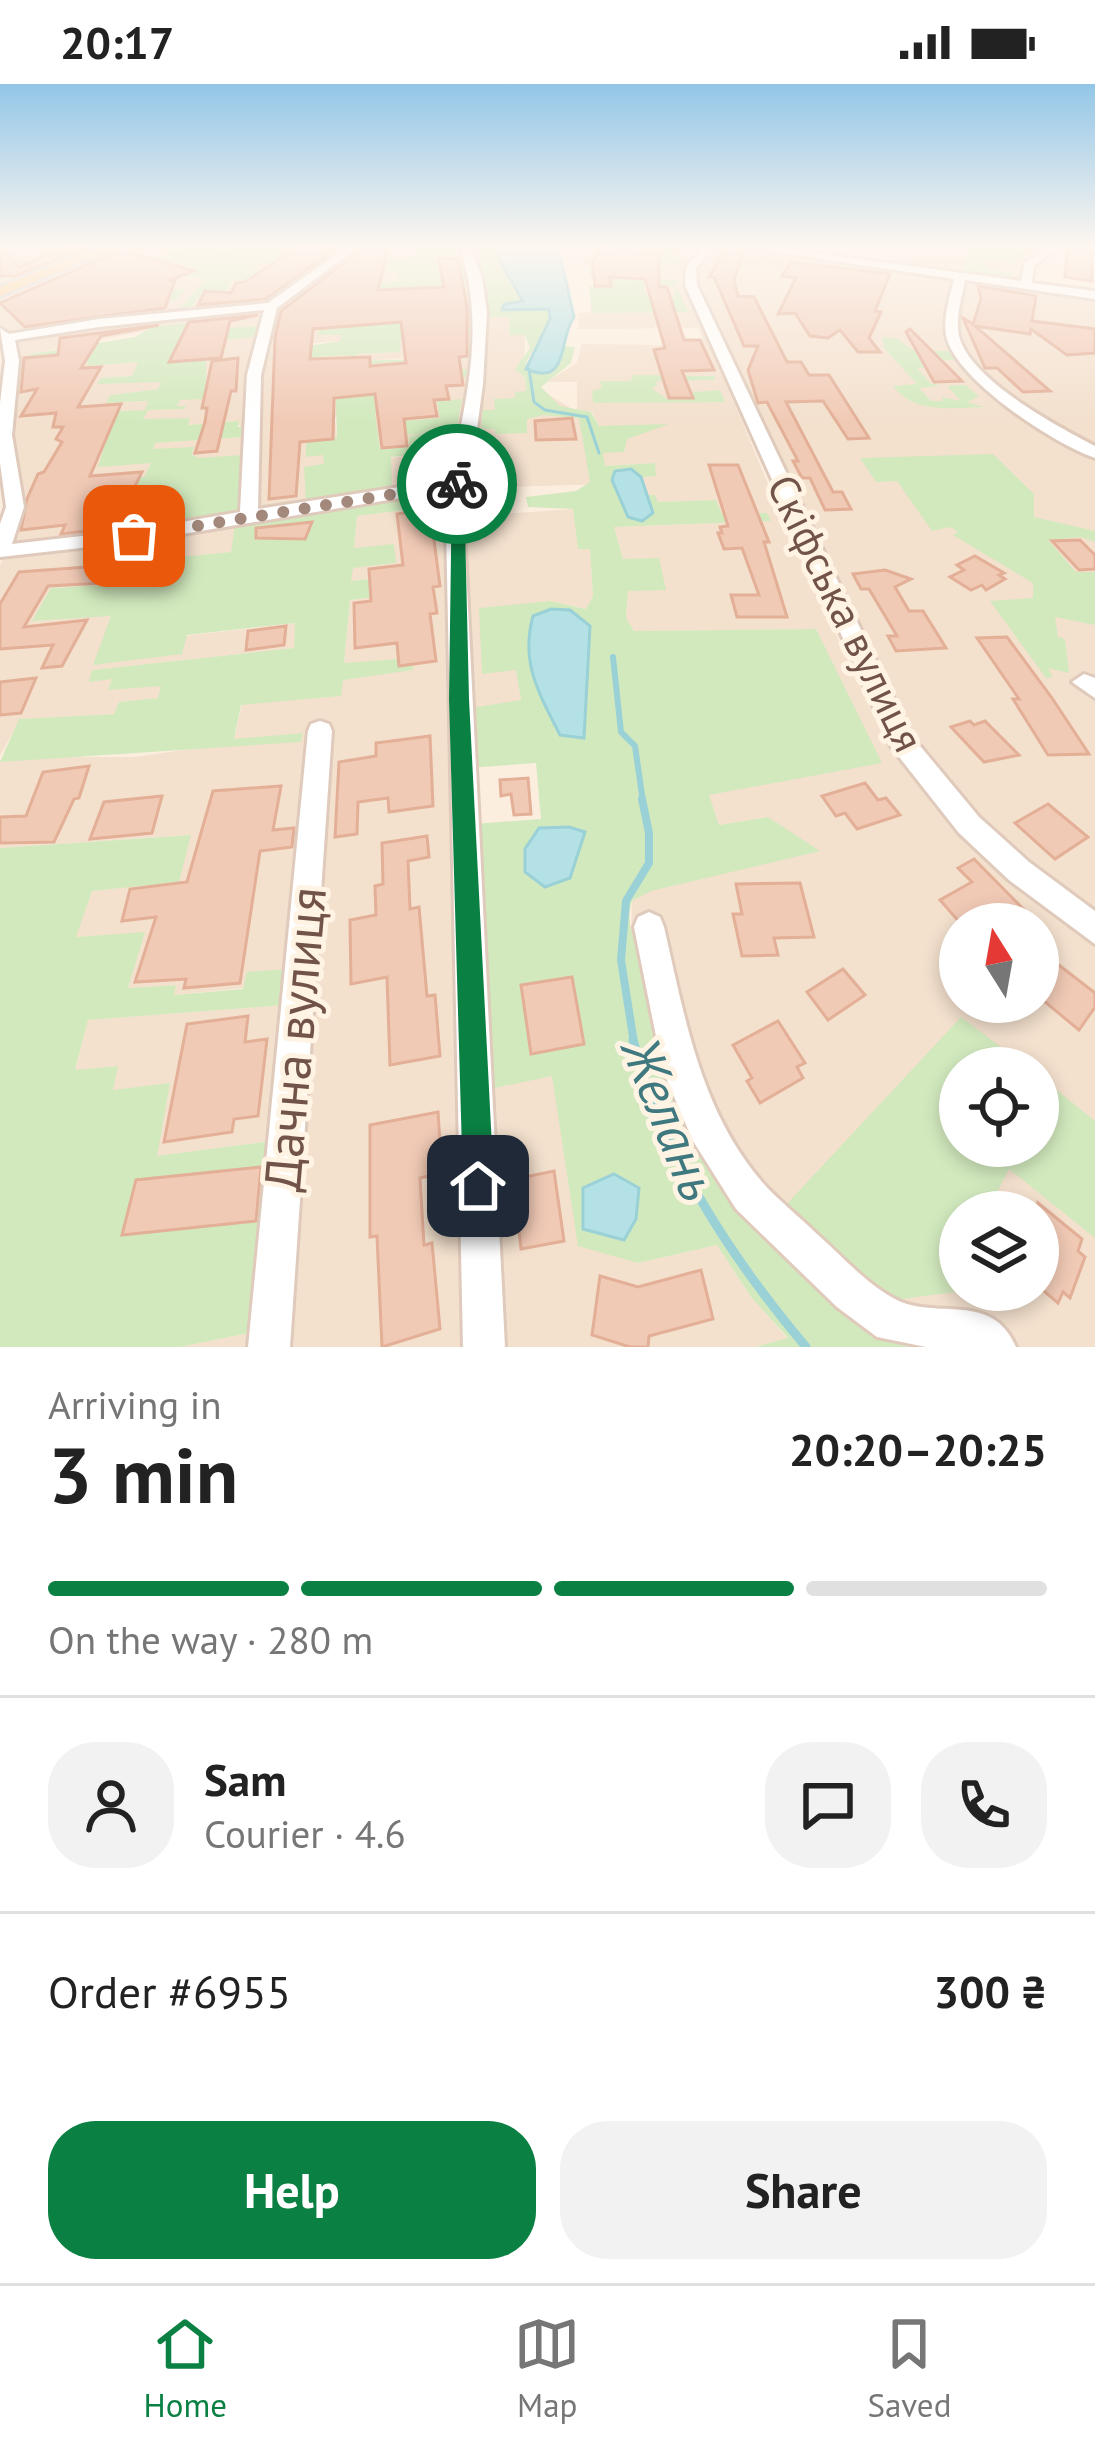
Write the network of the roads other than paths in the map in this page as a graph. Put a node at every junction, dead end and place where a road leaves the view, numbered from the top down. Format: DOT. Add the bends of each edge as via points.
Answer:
graph roads {
  1 [pos="481,305"];
  2 [pos="700,305"];
  3 [pos="956,305"];
  4 [pos="271,306"];
  5 [pos="3,335"];
  6 [pos="1095,453"];
  7 [pos="458,484"];
  8 [pos="249,517"];
  9 [pos="0,551"];
  10 [pos="320,731"];
  11 [pos="649,927"];
  12 [pos="1095,929"];
  13 [pos="269,1347"];
  14 [pos="484,1347"];
  15 [pos="995,1347"];
  1 -- 7 [label="street"];
  2 -- 12 [label="street, Скіфська вулиця" via="901,741 969,825"];
  3 -- 6 [label="street" via="952,334 960,352 1019,410"];
  4 -- 5 [label="street"];
  4 -- 8 [label="street" via="254,375"];
  5 -- 9 [label="street" via="15,507"];
  7 -- 8 [label="street"];
  7 -- 14 [label="street"];
  8 -- 9 [label="street"];
  10 -- 13 [label="street, Дачна вулиця"];
  11 -- 15 [label="street" via="680,1071 749,1196 892,1322 976,1332"];
}
